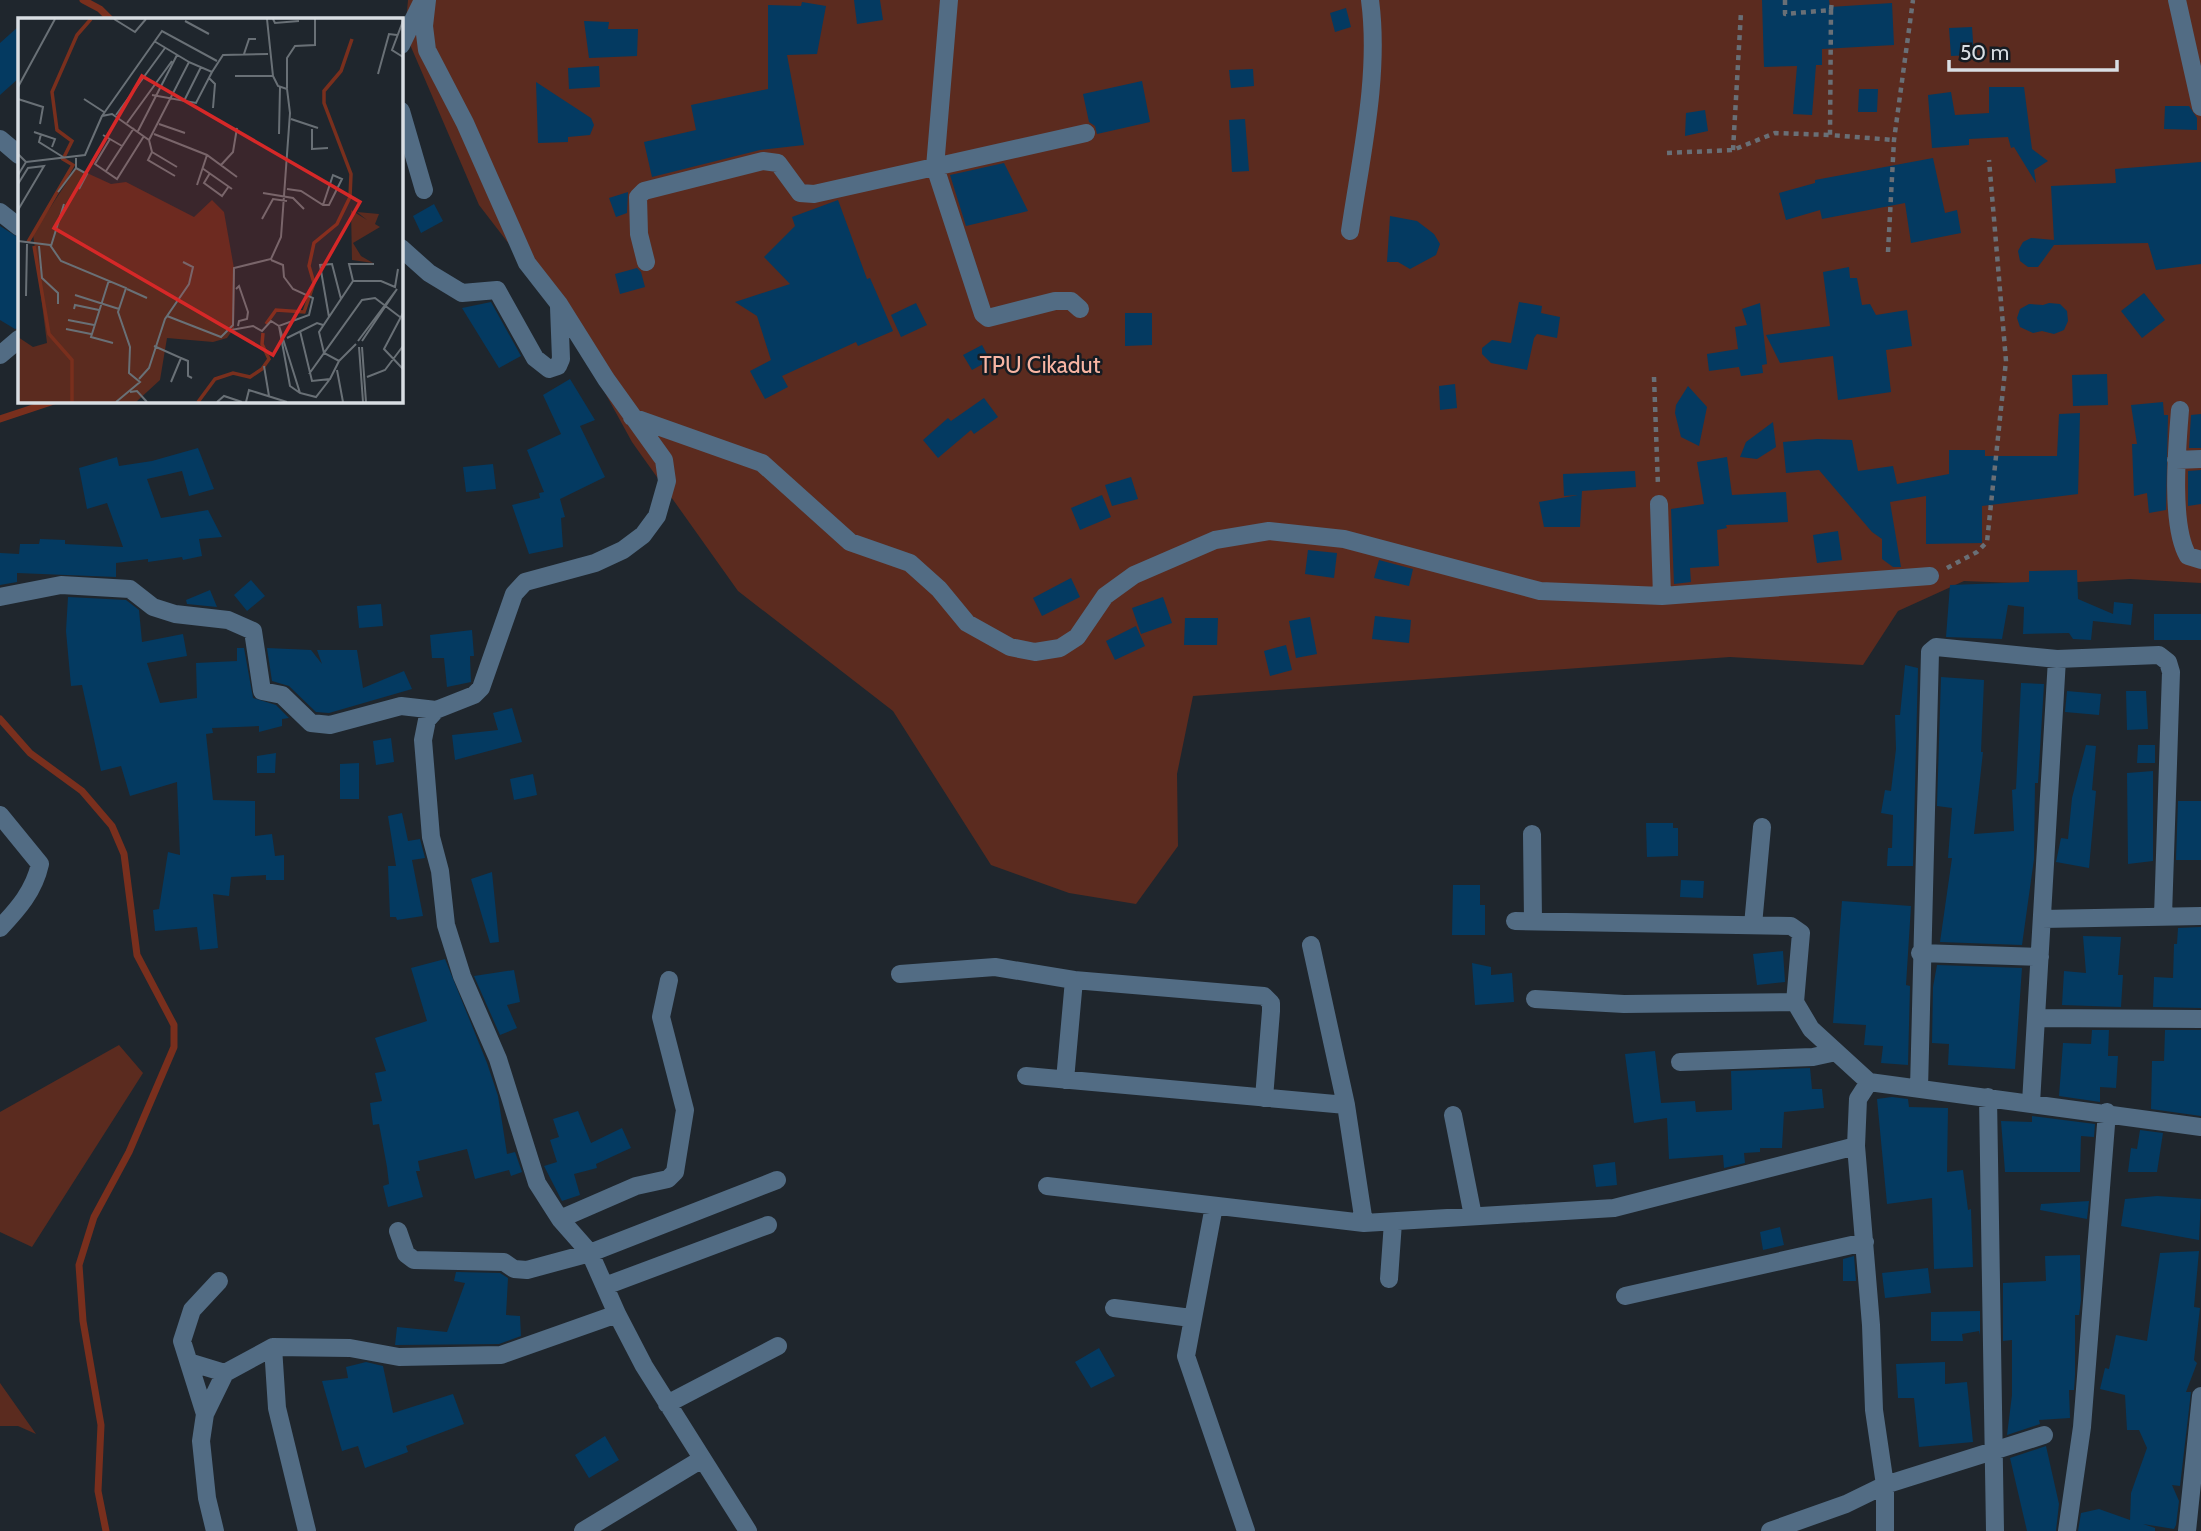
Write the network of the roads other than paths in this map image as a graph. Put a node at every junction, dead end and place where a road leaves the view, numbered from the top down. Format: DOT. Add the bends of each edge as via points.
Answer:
graph roads {
  1 [pos="425,0"];
  2 [pos="949,0"];
  3 [pos="1370,0"];
  4 [pos="2177,0"];
  5 [pos="402,43"];
  6 [pos="2201,107"];
  7 [pos="402,114"];
  8 [pos="1086,133"];
  9 [pos="0,139"];
  10 [pos="18,154"];
  11 [pos="935,167"];
  12 [pos="424,190"];
  13 [pos="0,212"];
  14 [pos="18,226"];
  15 [pos="1350,231"];
  16 [pos="402,249"];
  17 [pos="646,262"];
  18 [pos="559,304"];
  19 [pos="1080,309"];
  20 [pos="18,340"];
  21 [pos="0,355"];
  22 [pos="2180,410"];
  23 [pos="632,417"];
  24 [pos="2201,459"];
  25 [pos="2176,460"];
  26 [pos="1659,505"];
  27 [pos="2201,560"];
  28 [pos="1930,576"];
  29 [pos="1662,596"];
  30 [pos="0,597"];
  31 [pos="2057,659"];
  32 [pos="436,710"];
  33 [pos="0,815"];
  34 [pos="1762,827"];
  35 [pos="1532,834"];
  36 [pos="2163,916"];
  37 [pos="2201,916"];
  38 [pos="2042,919"];
  39 [pos="1753,925"];
  40 [pos="0,928"];
  41 [pos="1311,946"];
  42 [pos="1920,953"];
  43 [pos="2040,957"];
  44 [pos="900,974"];
  45 [pos="669,979"];
  46 [pos="1074,980"];
  47 [pos="1535,999"];
  48 [pos="1794,1002"];
  49 [pos="2036,1018"];
  50 [pos="2201,1019"];
  51 [pos="1836,1052"];
  52 [pos="1680,1062"];
  53 [pos="1026,1076"];
  54 [pos="1065,1080"];
  55 [pos="1869,1082"];
  56 [pos="1919,1089"];
  57 [pos="1988,1097"];
  58 [pos="1264,1098"];
  59 [pos="2031,1102"];
  60 [pos="1346,1105"];
  61 [pos="2108,1112"];
  62 [pos="1453,1115"];
  63 [pos="2201,1127"];
  64 [pos="1856,1146"];
  65 [pos="777,1180"];
  66 [pos="1047,1186"];
  67 [pos="1214,1206"];
  68 [pos="1473,1216"];
  69 [pos="560,1220"];
  70 [pos="1392,1222"];
  71 [pos="1364,1223"];
  72 [pos="768,1224"];
  73 [pos="398,1231"];
  74 [pos="1864,1242"];
  75 [pos="590,1253"];
  76 [pos="1389,1279"];
  77 [pos="219,1281"];
  78 [pos="605,1286"];
  79 [pos="1625,1296"];
  80 [pos="1114,1308"];
  81 [pos="617,1314"];
  82 [pos="1191,1318"];
  83 [pos="273,1346"];
  84 [pos="778,1346"];
  85 [pos="189,1362"];
  86 [pos="225,1373"];
  87 [pos="2201,1396"];
  88 [pos="667,1404"];
  89 [pos="205,1414"];
  90 [pos="2044,1434"];
  91 [pos="1991,1451"];
  92 [pos="702,1459"];
  93 [pos="1885,1485"];
  94 [pos="215,1531"];
  95 [pos="307,1531"];
  96 [pos="583,1531"];
  97 [pos="748,1531"];
  98 [pos="1247,1531"];
  99 [pos="1771,1531"];
  100 [pos="1885,1531"];
  101 [pos="1995,1531"];
  102 [pos="2067,1531"];
  103 [pos="2188,1531"];
  1 -- 5 [label="street"];
  1 -- 18 [label="street" via="427,50 527,263"];
  2 -- 11 [label="street"];
  3 -- 15 [label="street" via="1373,27 1366,128"];
  4 -- 6 [label="street"];
  7 -- 12 [label="street"];
  8 -- 11 [label="street"];
  9 -- 10 [label="street"];
  11 -- 17 [label="street" via="814,194 800,192 778,163 762,161 644,191 638,197 639,234"];
  11 -- 19 [label="street" via="983,314 988,318 1055,301 1071,301"];
  13 -- 14 [label="street"];
  16 -- 18 [label="street" via="462,293 497,290 535,358 549,369 561,359"];
  18 -- 23 [label="street"];
  20 -- 21 [label="street"];
  22 -- 25 [label="street"];
  23 -- 29 [label="street" via="762,463 850,542 910,563 967,623 1010,648 1035,652 1060,648 1077,637 1105,596 1135,575 1215,540 1269,531 1344,539 1540,591"];
  23 -- 32 [label="street" via="664,460 667,481 657,516 643,536 622,550 595,563 525,582 501,623 481,688"];
  24 -- 25 [label="street"];
  25 -- 27 [label="street" via="2180,543 2188,556"];
  26 -- 29 [label="street"];
  28 -- 29 [label="street"];
  30 -- 32 [label="street" via="61,585 94,585 130,589 153,607 175,614 228,620 253,631 262,691 282,695 311,723 330,725 401,706"];
  31 -- 36 [label="street" via="2159,655 2168,662"];
  31 -- 38 [label="street"];
  31 -- 42 [label="street" via="1947,647 1930,652"];
  32 -- 69 [label="street" via="427,720 423,740 431,836 446,925 462,976 498,1059 537,1183"];
  33 -- 40 [label="street" via="40,864 36,882"];
  34 -- 39 [label="street"];
  35 -- 39 [label="street" via="1524,921"];
  36 -- 37 [label="street"];
  36 -- 38 [label="street"];
  38 -- 43 [label="street"];
  39 -- 48 [label="street" via="1791,926 1801,933"];
  41 -- 60 [label="street"];
  42 -- 43 [label="street"];
  42 -- 56 [label="street"];
  43 -- 49 [label="street"];
  44 -- 46 [label="street" via="995,967"];
  45 -- 69 [label="street" via="661,1017 685,1111 675,1172 668,1179 636,1186"];
  46 -- 54 [label="street"];
  46 -- 58 [label="street" via="1264,996 1271,1010"];
  47 -- 48 [label="street" via="1625,1004"];
  48 -- 51 [label="street" via="1811,1029"];
  49 -- 50 [label="street"];
  49 -- 59 [label="street"];
  51 -- 52 [label="street" via="1813,1057"];
  51 -- 55 [label="street"];
  53 -- 54 [label="street"];
  54 -- 58 [label="street"];
  55 -- 56 [label="street"];
  55 -- 64 [label="street" via="1858,1098"];
  56 -- 57 [label="street"];
  57 -- 59 [label="street"];
  57 -- 91 [label="street"];
  58 -- 60 [label="street"];
  59 -- 61 [label="street"];
  60 -- 71 [label="street"];
  61 -- 63 [label="street"];
  61 -- 102 [label="street" via="2082,1427"];
  62 -- 68 [label="street"];
  64 -- 68 [label="street" via="1614,1208"];
  64 -- 74 [label="street"];
  65 -- 75 [label="street"];
  66 -- 67 [label="street"];
  67 -- 71 [label="street"];
  67 -- 82 [label="street"];
  68 -- 70 [label="street"];
  69 -- 75 [label="street"];
  70 -- 71 [label="street"];
  70 -- 76 [label="street"];
  72 -- 78 [label="street"];
  73 -- 75 [label="street" via="406,1254 414,1260 504,1262 513,1269 527,1270"];
  74 -- 79 [label="street"];
  74 -- 93 [label="street" via="1874,1410"];
  75 -- 78 [label="street"];
  77 -- 85 [label="street" via="192,1310 182,1341"];
  78 -- 81 [label="street"];
  80 -- 82 [label="street"];
  81 -- 83 [label="street" via="501,1355 399,1357 350,1348"];
  81 -- 88 [label="street"];
  82 -- 98 [label="street" via="1186,1356"];
  83 -- 86 [label="street"];
  83 -- 95 [label="street" via="277,1408"];
  84 -- 88 [label="street"];
  85 -- 86 [label="street"];
  85 -- 89 [label="street"];
  86 -- 89 [label="street"];
  87 -- 103 [label="street"];
  88 -- 92 [label="street"];
  89 -- 94 [label="street" via="201,1441"];
  90 -- 91 [label="street"];
  91 -- 93 [label="street"];
  91 -- 101 [label="street"];
  92 -- 96 [label="street"];
  92 -- 97 [label="street"];
  93 -- 99 [label="street"];
  93 -- 100 [label="street"];
}
